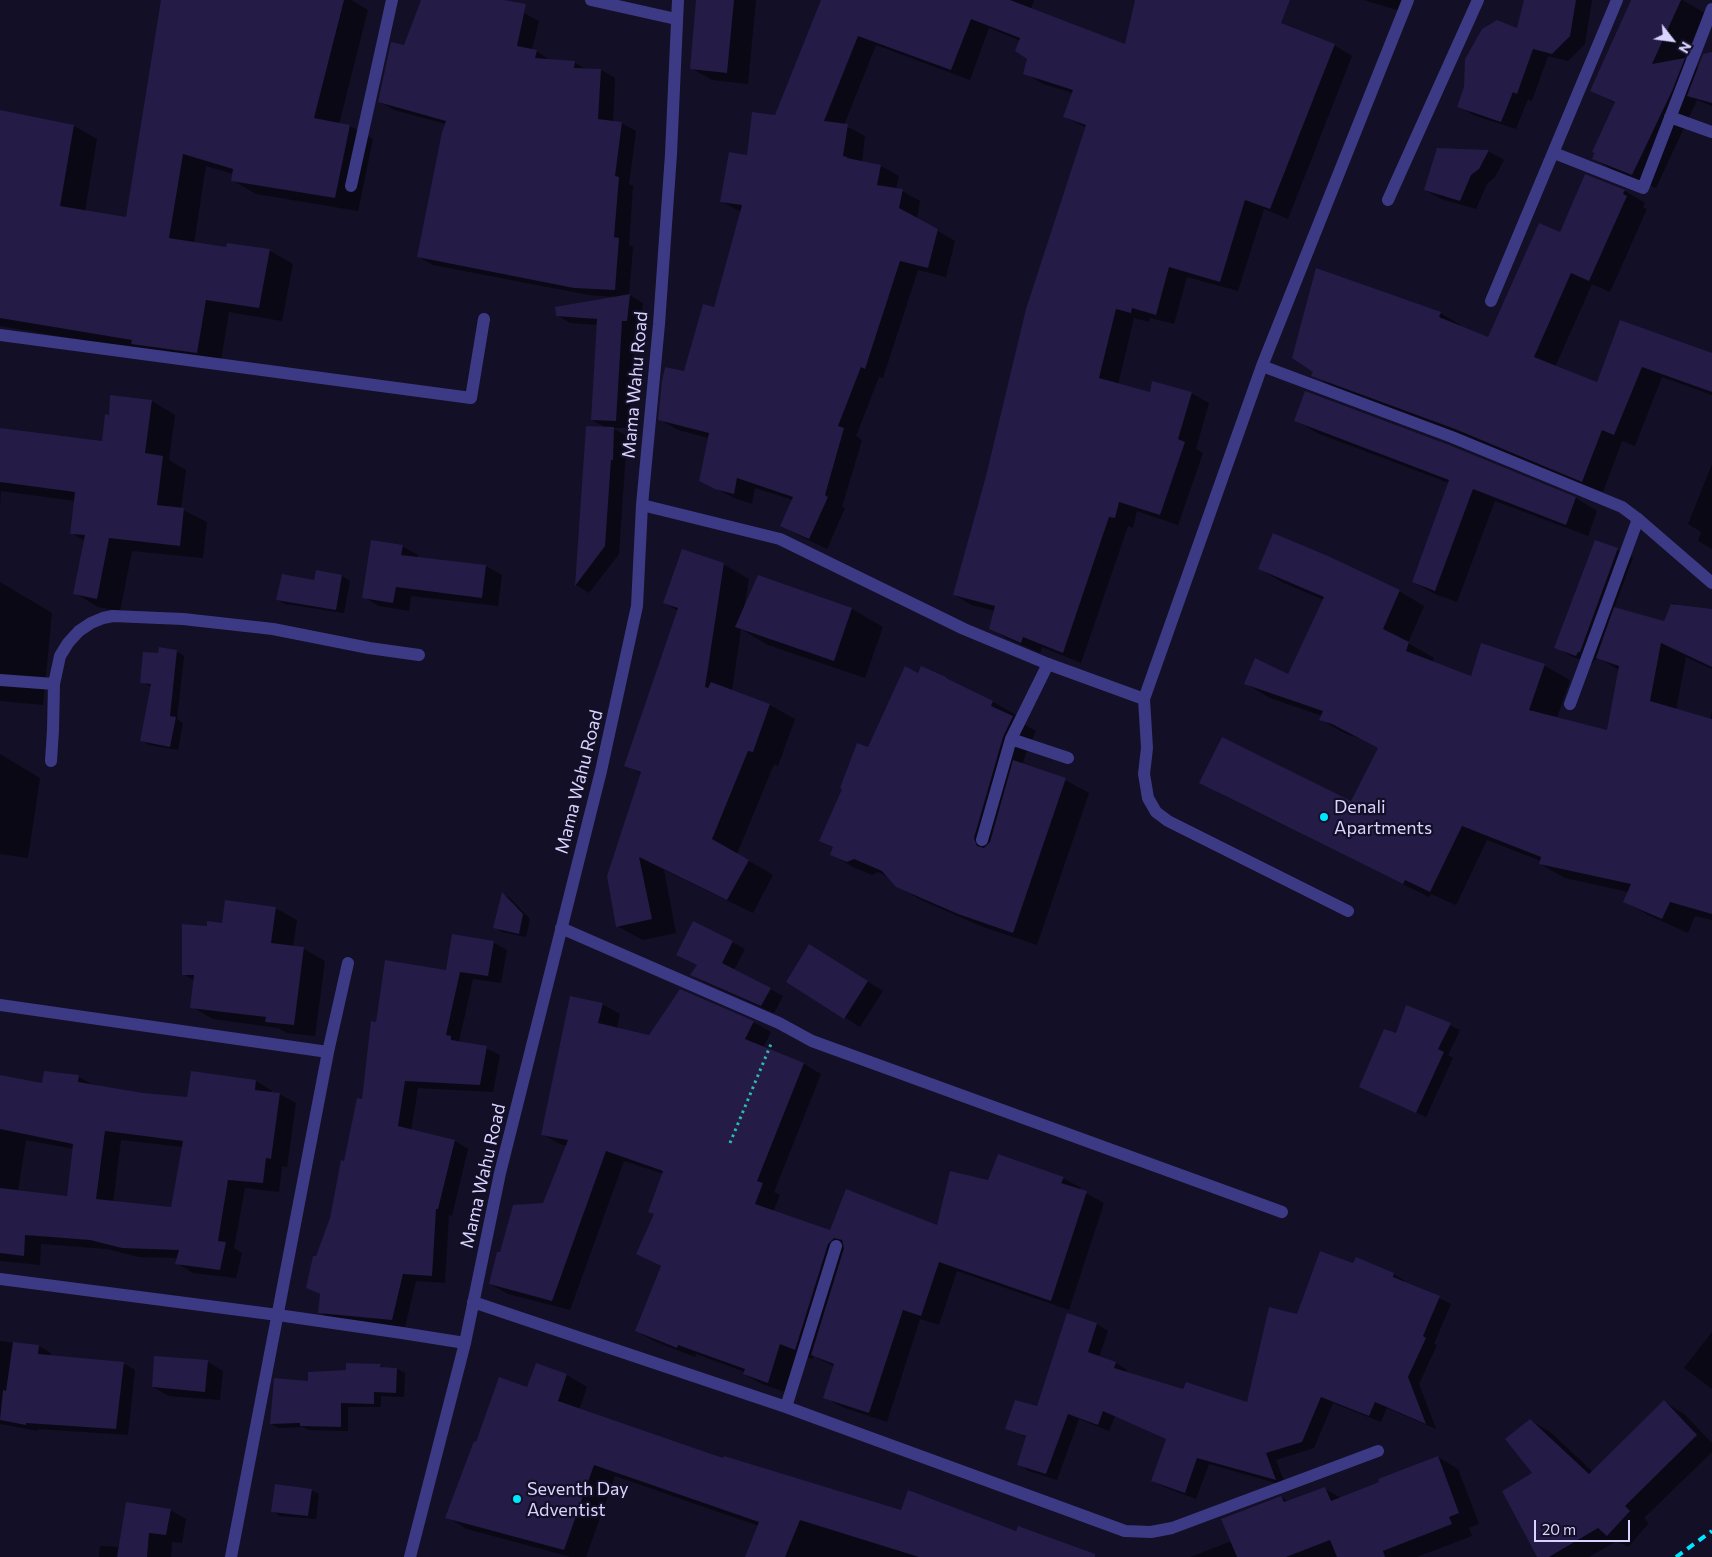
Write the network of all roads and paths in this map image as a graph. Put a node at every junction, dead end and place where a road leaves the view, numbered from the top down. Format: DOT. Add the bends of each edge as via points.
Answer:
graph roads {
  1 [pos="392,0"];
  2 [pos="591,0"];
  3 [pos="678,0"];
  4 [pos="1408,0"];
  5 [pos="1478,0"];
  6 [pos="1617,0"];
  7 [pos="1712,9"];
  8 [pos="676,19"];
  9 [pos="1670,117"];
  10 [pos="1712,132"];
  11 [pos="1554,153"];
  12 [pos="352,186"];
  13 [pos="1388,200"];
  14 [pos="1491,301"];
  15 [pos="484,319"];
  16 [pos="0,335"];
  17 [pos="1262,366"];
  18 [pos="642,505"];
  19 [pos="1638,519"];
  20 [pos="1712,583"];
  21 [pos="419,655"];
  22 [pos="1048,664"];
  23 [pos="0,680"];
  24 [pos="54,684"];
  25 [pos="1144,699"];
  26 [pos="1570,704"];
  27 [pos="1011,739"];
  28 [pos="1068,758"];
  29 [pos="51,761"];
  30 [pos="982,840"];
  31 [pos="1348,911"];
  32 [pos="561,928"];
  33 [pos="348,963"];
  34 [pos="0,1005"];
  35 [pos="779,1023"];
  36 [pos="328,1052"];
  37 [pos="730,1143"];
  38 [pos="1282,1212"];
  39 [pos="836,1246"];
  40 [pos="0,1279"];
  41 [pos="473,1302"];
  42 [pos="278,1315"];
  43 [pos="465,1343"];
  44 [pos="786,1407"];
  45 [pos="1378,1451"];
  46 [pos="231,1557"];
  47 [pos="410,1557"];
  1 -- 12 [label="street"];
  2 -- 8 [label="street"];
  3 -- 8 [label="street, Mama Wahu Road"];
  4 -- 17 [label="street"];
  5 -- 13 [label="street"];
  6 -- 11 [label="street"];
  7 -- 9 [label="street"];
  8 -- 18 [label="street, Mama Wahu Road" via="672,154"];
  9 -- 10 [label="street"];
  9 -- 11 [label="street" via="1643,188"];
  11 -- 14 [label="street"];
  15 -- 16 [label="street" via="471,398"];
  17 -- 19 [label="street" via="1521,464 1622,507"];
  17 -- 25 [label="street"];
  18 -- 22 [label="street" via="780,539 964,629"];
  18 -- 32 [label="street, Mama Wahu Road" via="637,606 601,771"];
  19 -- 20 [label="street"];
  19 -- 26 [label="street"];
  21 -- 24 [label="street" via="273,629 183,619 113,616 91,623 68,643 60,656"];
  22 -- 25 [label="street"];
  22 -- 27 [label="street"];
  23 -- 24 [label="street"];
  24 -- 29 [label="street"];
  25 -- 31 [label="street" via="1147,748 1144,774 1148,798 1156,812"];
  27 -- 28 [label="street"];
  27 -- 30 [label="street"];
  32 -- 35 [label="street"];
  32 -- 41 [label="street, Mama Wahu Road" via="500,1173"];
  33 -- 36 [label="street"];
  34 -- 36 [label="street"];
  35 -- 37 [label="path"];
  35 -- 38 [label="street" via="812,1041"];
  36 -- 42 [label="street"];
  39 -- 44 [label="street"];
  40 -- 42 [label="street"];
  41 -- 43 [label="street, Mama Wahu Road"];
  41 -- 44 [label="street"];
  42 -- 43 [label="street"];
  42 -- 46 [label="street"];
  43 -- 47 [label="street, Mama Wahu Road"];
  44 -- 45 [label="street" via="1126,1531 1150,1532 1172,1528"];
}
